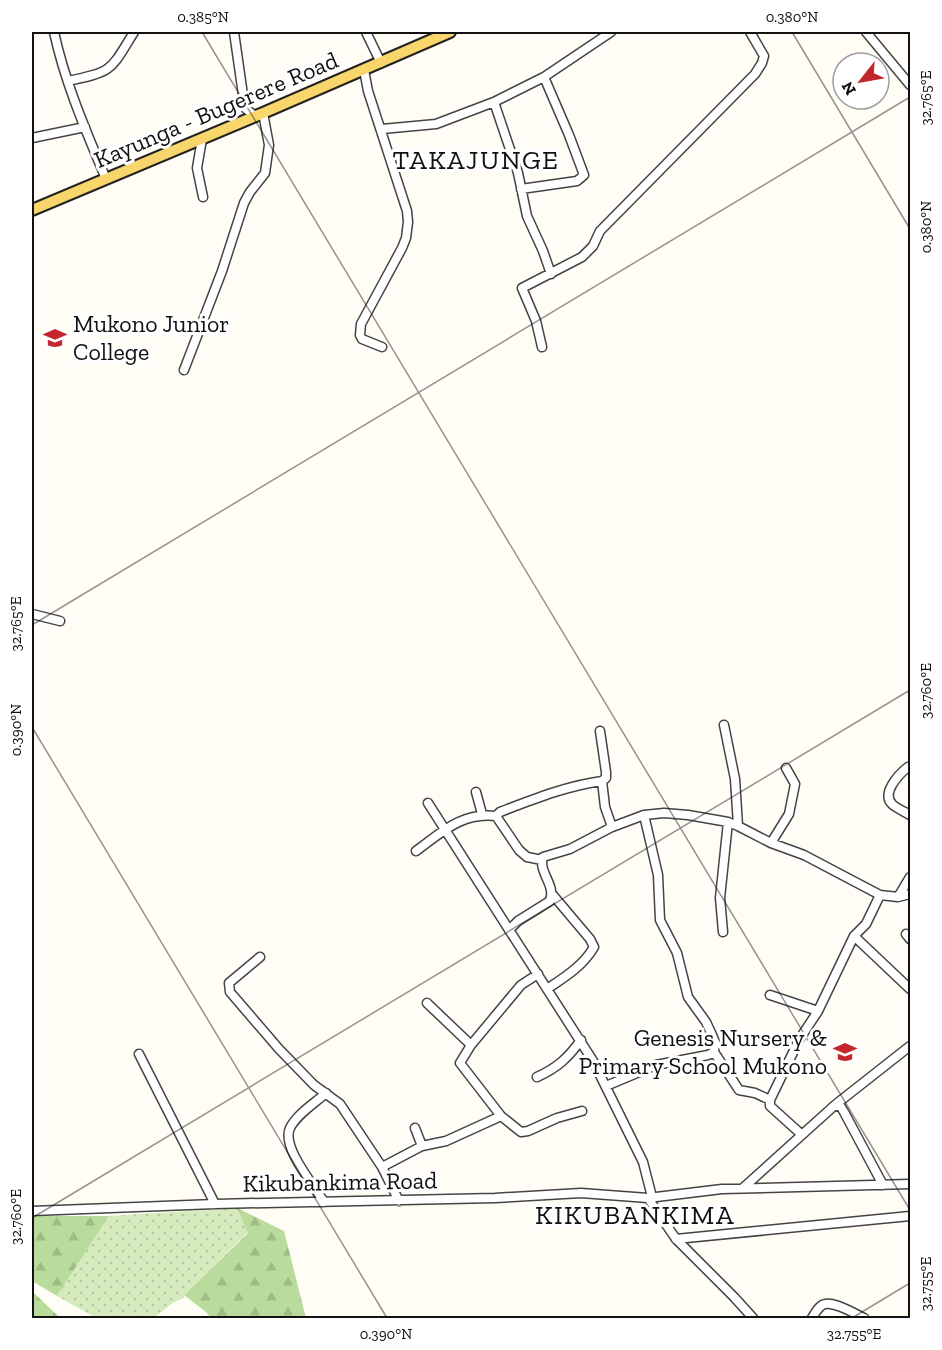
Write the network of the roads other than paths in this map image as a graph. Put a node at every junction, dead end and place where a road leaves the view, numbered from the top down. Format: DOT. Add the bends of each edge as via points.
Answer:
graph roads {
  1 [pos="54,32"];
  2 [pos="134,32"];
  3 [pos="234,32"];
  4 [pos="366,32"];
  5 [pos="450,32"];
  6 [pos="611,32"];
  7 [pos="750,32"];
  8 [pos="866,32"];
  9 [pos="381,63"];
  10 [pos="364,70"];
  11 [pos="544,77"];
  12 [pos="68,81"];
  13 [pos="910,85"];
  14 [pos="494,102"];
  15 [pos="259,115"];
  16 [pos="85,128"];
  17 [pos="382,129"];
  18 [pos="32,138"];
  19 [pos="202,139"];
  20 [pos="106,179"];
  21 [pos="521,189"];
  22 [pos="202,197"];
  23 [pos="32,210"];
  24 [pos="550,274"];
  25 [pos="382,347"];
  26 [pos="542,347"];
  27 [pos="184,370"];
  28 [pos="32,614"];
  29 [pos="60,621"];
  30 [pos="724,726"];
  31 [pos="600,731"];
  32 [pos="908,766"];
  33 [pos="786,768"];
  34 [pos="602,781"];
  35 [pos="476,792"];
  36 [pos="428,803"];
  37 [pos="482,814"];
  38 [pos="644,815"];
  39 [pos="910,815"];
  40 [pos="496,816"];
  41 [pos="728,822"];
  42 [pos="738,826"];
  43 [pos="612,827"];
  44 [pos="444,830"];
  45 [pos="771,843"];
  46 [pos="416,851"];
  47 [pos="542,860"];
  48 [pos="910,877"];
  49 [pos="552,894"];
  50 [pos="910,894"];
  51 [pos="880,895"];
  52 [pos="898,897"];
  53 [pos="509,930"];
  54 [pos="723,932"];
  55 [pos="855,936"];
  56 [pos="260,957"];
  57 [pos="538,974"];
  58 [pos="910,988"];
  59 [pos="547,989"];
  60 [pos="770,995"];
  61 [pos="427,1003"];
  62 [pos="818,1011"];
  63 [pos="581,1040"];
  64 [pos="471,1045"];
  65 [pos="910,1046"];
  66 [pos="714,1052"];
  67 [pos="139,1054"];
  68 [pos="537,1077"];
  69 [pos="606,1086"];
  70 [pos="326,1092"];
  71 [pos="770,1100"];
  72 [pos="835,1105"];
  73 [pos="582,1111"];
  74 [pos="501,1116"];
  75 [pos="415,1128"];
  76 [pos="801,1134"];
  77 [pos="422,1146"];
  78 [pos="381,1167"];
  79 [pos="910,1184"];
  80 [pos="883,1185"];
  81 [pos="743,1188"];
  82 [pos="650,1198"];
  83 [pos="399,1201"];
  84 [pos="324,1202"];
  85 [pos="214,1204"];
  86 [pos="32,1211"];
  87 [pos="910,1216"];
  88 [pos="676,1239"];
  89 [pos="753,1318"];
  90 [pos="812,1318"];
  91 [pos="864,1318"];
  1 -- 12 [label="street"];
  2 -- 12 [label="street" via="108,70"];
  3 -- 15 [label="street" via="246,109"];
  4 -- 9 [label="street"];
  5 -- 9 [label="main road, Kayunga - Bugerere Road"];
  6 -- 11 [label="street"];
  7 -- 24 [label="street" via="764,56 755,74 600,231 589,252"];
  8 -- 13 [label="street"];
  9 -- 10 [label="main road, Kayunga - Bugerere Road"];
  10 -- 15 [label="main road, Kayunga - Bugerere Road"];
  10 -- 17 [label="street"];
  11 -- 14 [label="street"];
  11 -- 21 [label="street" via="584,175 577,181"];
  12 -- 16 [label="street"];
  14 -- 17 [label="street" via="436,124"];
  14 -- 21 [label="street"];
  15 -- 19 [label="main road, Kayunga - Bugerere Road"];
  15 -- 27 [label="street" via="269,145 266,173 244,203"];
  16 -- 18 [label="street"];
  16 -- 20 [label="street"];
  17 -- 25 [label="street" via="408,222 402,248 361,324 362,339"];
  19 -- 20 [label="main road, Kayunga - Bugerere Road"];
  19 -- 22 [label="street" via="197,168"];
  20 -- 23 [label="main road, Kayunga - Bugerere Road"];
  21 -- 24 [label="street" via="527,216"];
  24 -- 26 [label="street" via="522,288"];
  28 -- 29 [label="street"];
  30 -- 42 [label="street" via="735,779"];
  31 -- 34 [label="street" via="606,772"];
  32 -- 39 [label="street" via="891,786 889,798 891,804"];
  33 -- 45 [label="street" via="795,784 789,814"];
  34 -- 40 [label="street" via="550,792"];
  34 -- 43 [label="street"];
  35 -- 37 [label="street"];
  36 -- 44 [label="street"];
  37 -- 40 [label="street"];
  37 -- 44 [label="street" via="457,821"];
  38 -- 41 [label="street" via="664,813"];
  38 -- 43 [label="street"];
  38 -- 66 [label="street" via="658,875 660,920 677,953 688,997 715,1042"];
  40 -- 47 [label="street" via="519,850 527,857"];
  41 -- 42 [label="street"];
  41 -- 54 [label="street" via="720,898"];
  42 -- 45 [label="street"];
  43 -- 47 [label="street" via="570,849 543,856"];
  44 -- 46 [label="street"];
  44 -- 53 [label="street"];
  45 -- 51 [label="street" via="804,855"];
  47 -- 49 [label="street"];
  48 -- 52 [label="street"];
  49 -- 53 [label="street" via="546,905"];
  49 -- 59 [label="street" via="594,947 575,970"];
  50 -- 52 [label="street"];
  51 -- 52 [label="street"];
  51 -- 55 [label="street" via="866,924"];
  53 -- 57 [label="street"];
  55 -- 58 [label="street"];
  55 -- 62 [label="street"];
  56 -- 70 [label="street" via="229,983 230,992 279,1049"];
  57 -- 59 [label="street"];
  57 -- 64 [label="street" via="521,985"];
  59 -- 63 [label="street"];
  60 -- 62 [label="street"];
  61 -- 64 [label="street"];
  62 -- 71 [label="street"];
  63 -- 68 [label="street" via="569,1057"];
  63 -- 69 [label="street"];
  64 -- 74 [label="street" via="460,1063"];
  65 -- 72 [label="street"];
  66 -- 69 [label="street" via="656,1065"];
  66 -- 71 [label="street" via="739,1090"];
  67 -- 85 [label="street"];
  69 -- 82 [label="street" via="643,1162"];
  70 -- 78 [label="street" via="340,1104"];
  70 -- 84 [label="street" via="297,1118 287,1140"];
  71 -- 76 [label="street" via="770,1106"];
  72 -- 76 [label="street"];
  72 -- 80 [label="street" via="841,1107"];
  73 -- 74 [label="street" via="521,1132"];
  74 -- 77 [label="street" via="446,1142"];
  75 -- 77 [label="street"];
  76 -- 81 [label="street"];
  77 -- 78 [label="street"];
  78 -- 83 [label="street"];
  79 -- 80 [label="street, Kikubankima Road"];
  80 -- 81 [label="street, Kikubankima Road"];
  81 -- 82 [label="street, Kikubankima Road"];
  82 -- 83 [label="street, Kikubankima Road" via="581,1193"];
  82 -- 88 [label="street"];
  83 -- 84 [label="street, Kikubankima Road"];
  84 -- 85 [label="street, Kikubankima Road"];
  85 -- 86 [label="street, Kikubankima Road"];
  87 -- 88 [label="street"];
  88 -- 89 [label="street"];
  90 -- 91 [label="street" via="820,1306 834,1304"];
}
